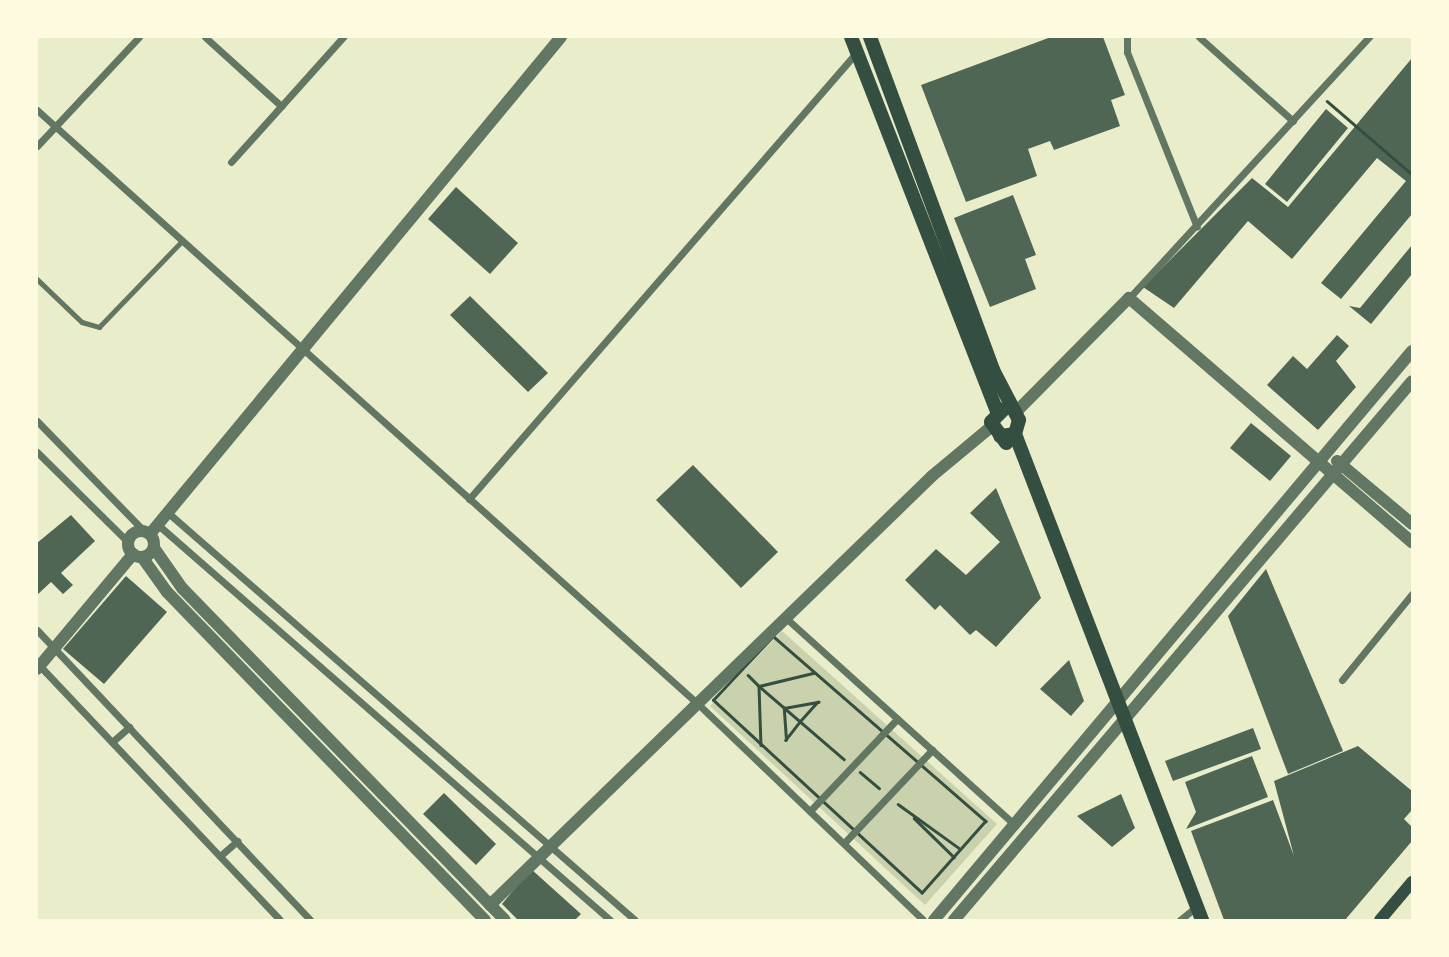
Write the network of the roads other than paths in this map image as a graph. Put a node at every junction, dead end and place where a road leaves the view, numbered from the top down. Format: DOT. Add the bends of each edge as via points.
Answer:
graph roads {
  1 [pos="139,37"];
  2 [pos="205,37"];
  3 [pos="343,37"];
  4 [pos="561,37"];
  5 [pos="851,37"];
  6 [pos="870,37"];
  7 [pos="1199,37"];
  8 [pos="1369,37"];
  9 [pos="1127,40"];
  10 [pos="857,52"];
  11 [pos="281,106"];
  12 [pos="37,110"];
  13 [pos="1293,121"];
  14 [pos="55,127"];
  15 [pos="37,146"];
  16 [pos="230,162"];
  17 [pos="1197,227"];
  18 [pos="182,241"];
  19 [pos="37,279"];
  20 [pos="1129,298"];
  21 [pos="302,350"];
  22 [pos="1412,351"];
  23 [pos="1412,381"];
  24 [pos="1008,412"];
  25 [pos="37,421"];
  26 [pos="1002,432"];
  27 [pos="1311,450"];
  28 [pos="37,452"];
  29 [pos="1327,454"];
  30 [pos="1318,465"];
  31 [pos="1343,466"];
  32 [pos="1333,478"];
  33 [pos="469,499"];
  34 [pos="166,511"];
  35 [pos="1412,524"];
  36 [pos="150,529"];
  37 [pos="1412,542"];
  38 [pos="154,548"];
  39 [pos="134,551"];
  40 [pos="1412,594"];
  41 [pos="1200,604"];
  42 [pos="1214,616"];
  43 [pos="787,620"];
  44 [pos="37,630"];
  45 [pos="53,647"];
  46 [pos="38,665"];
  47 [pos="264,672"];
  48 [pos="1342,680"];
  49 [pos="254,681"];
  50 [pos="699,705"];
  51 [pos="1115,706"];
  52 [pos="897,719"];
  53 [pos="1123,723"];
  54 [pos="129,727"];
  55 [pos="112,742"];
  56 [pos="340,750"];
  57 [pos="932,750"];
  58 [pos="330,760"];
  59 [pos="810,811"];
  60 [pos="1015,825"];
  61 [pos="418,831"];
  62 [pos="237,841"];
  63 [pos="408,841"];
  64 [pos="845,842"];
  65 [pos="548,847"];
  66 [pos="220,856"];
  67 [pos="537,858"];
  68 [pos="1412,882"];
  69 [pos="474,888"];
  70 [pos="464,898"];
  71 [pos="1199,914"];
  72 [pos="491,917"];
  73 [pos="280,920"];
  74 [pos="310,920"];
  75 [pos="610,920"];
  76 [pos="635,920"];
  77 [pos="923,920"];
  78 [pos="934,920"];
  79 [pos="954,920"];
  80 [pos="1180,920"];
  81 [pos="1380,920"];
  1 -- 14 [label="street"];
  2 -- 11 [label="street"];
  3 -- 11 [label="street"];
  4 -- 21 [label="street"];
  5 -- 10 [label="main road"];
  6 -- 24 [label="main road"];
  7 -- 13 [label="street"];
  8 -- 13 [label="street"];
  9 -- 17 [label="street"];
  10 -- 24 [label="main road"];
  10 -- 33 [label="street"];
  11 -- 16 [label="street"];
  12 -- 14 [label="street"];
  13 -- 17 [label="street"];
  14 -- 15 [label="street"];
  14 -- 18 [label="street"];
  17 -- 20 [label="street"];
  18 -- 19 [label="lane" via="99,327 82,322"];
  18 -- 21 [label="street"];
  20 -- 24 [label="street"];
  20 -- 27 [label="street"];
  21 -- 33 [label="street"];
  21 -- 34 [label="street"];
  22 -- 29 [label="street"];
  23 -- 31 [label="street"];
  24 -- 26 [label="main road"];
  24 -- 26 [label="main road"];
  25 -- 36 [label="street"];
  26 -- 43 [label="street" via="960,449"];
  26 -- 51 [label="main road" via="1018,454"];
  27 -- 29 [label="street"];
  27 -- 30 [label="street"];
  28 -- 39 [label="street"];
  29 -- 30 [label="street"];
  29 -- 31 [label="street"];
  30 -- 32 [label="street"];
  30 -- 41 [label="street"];
  31 -- 32 [label="street"];
  31 -- 35 [label="street"];
  32 -- 37 [label="street"];
  32 -- 42 [label="street"];
  33 -- 50 [label="street"];
  34 -- 36 [label="street"];
  34 -- 65 [label="street"];
  36 -- 38 [label="street"];
  36 -- 39 [label="street"];
  36 -- 67 [label="street"];
  38 -- 39 [label="street"];
  38 -- 47 [label="street"];
  39 -- 45 [label="street"];
  39 -- 49 [label="street"];
  40 -- 48 [label="street"];
  41 -- 42 [label="street"];
  41 -- 51 [label="street"];
  42 -- 53 [label="street"];
  43 -- 50 [label="street"];
  43 -- 52 [label="street"];
  44 -- 45 [label="street"];
  45 -- 46 [label="street"];
  45 -- 54 [label="street"];
  46 -- 55 [label="street"];
  47 -- 49 [label="street"];
  47 -- 56 [label="street"];
  49 -- 58 [label="street"];
  50 -- 59 [label="street"];
  50 -- 65 [label="street"];
  51 -- 53 [label="main road"];
  51 -- 60 [label="street"];
  52 -- 57 [label="street"];
  52 -- 59 [label="street"];
  53 -- 71 [label="main road"];
  53 -- 79 [label="street"];
  54 -- 55 [label="street"];
  54 -- 62 [label="street"];
  55 -- 66 [label="street"];
  56 -- 58 [label="street"];
  56 -- 61 [label="street"];
  57 -- 60 [label="street"];
  57 -- 64 [label="street"];
  58 -- 63 [label="street"];
  59 -- 64 [label="street"];
  60 -- 78 [label="street"];
  61 -- 63 [label="street"];
  61 -- 69 [label="street"];
  62 -- 66 [label="street"];
  62 -- 74 [label="street"];
  63 -- 70 [label="street"];
  64 -- 77 [label="street"];
  65 -- 67 [label="street"];
  65 -- 76 [label="street"];
  66 -- 73 [label="street"];
  67 -- 72 [label="street"];
  67 -- 75 [label="street"];
  68 -- 81 [label="main road"];
  69 -- 70 [label="street"];
  69 -- 72 [label="street"];
  70 -- 72 [label="street"];
  71 -- 80 [label="street"];
}
